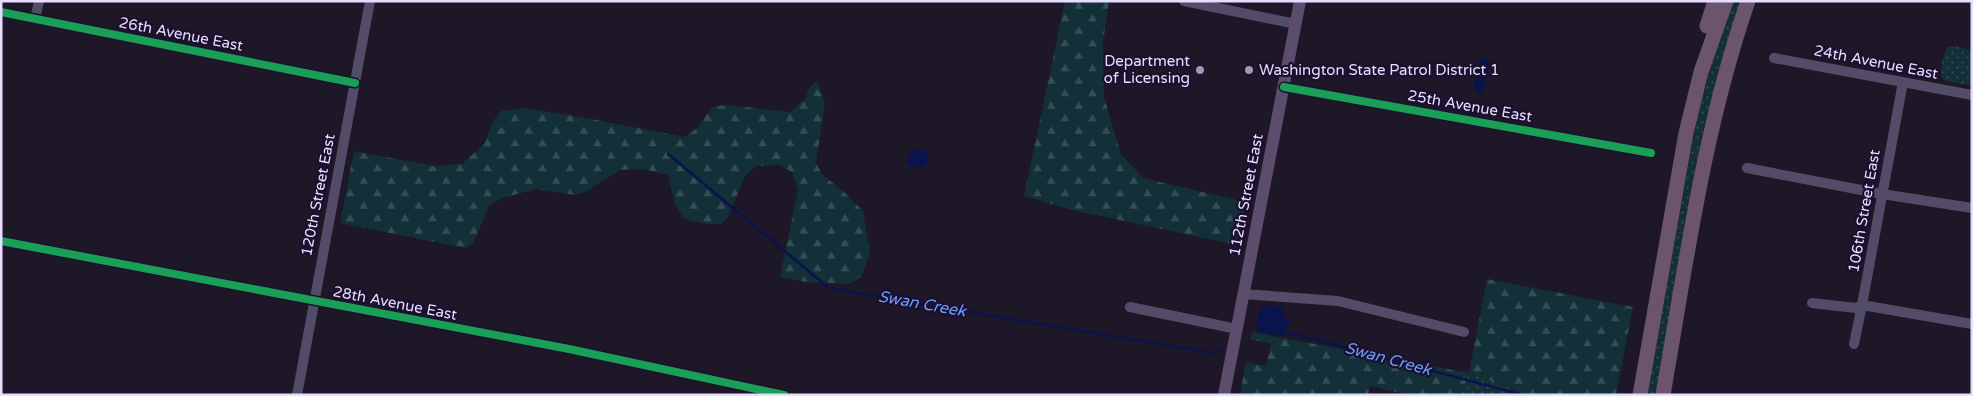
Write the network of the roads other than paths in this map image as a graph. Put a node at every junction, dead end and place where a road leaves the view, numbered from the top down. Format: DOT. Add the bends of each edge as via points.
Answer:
graph roads {
  1 [pos="39,1"];
  2 [pos="370,1"];
  3 [pos="1184,1"];
  4 [pos="1300,1"];
  5 [pos="1715,1"];
  6 [pos="1726,1"];
  7 [pos="1749,1"];
  8 [pos="1,12"];
  9 [pos="35,19"];
  10 [pos="1296,24"];
  11 [pos="1774,58"];
  12 [pos="1903,82"];
  13 [pos="355,83"];
  14 [pos="1284,87"];
  15 [pos="1972,95"];
  16 [pos="1686,133"];
  17 [pos="1651,153"];
  18 [pos="1747,168"];
  19 [pos="1882,194"];
  20 [pos="1972,208"];
  21 [pos="1,241"];
  22 [pos="1243,294"];
  23 [pos="314,300"];
  24 [pos="1812,303"];
  25 [pos="1862,305"];
  26 [pos="1130,307"];
  27 [pos="1972,324"];
  28 [pos="1237,329"];
  29 [pos="1464,332"];
  30 [pos="1854,344"];
  31 [pos="297,395"];
  32 [pos="784,395"];
  33 [pos="1224,395"];
  34 [pos="1640,395"];
  35 [pos="1663,395"];
  1 -- 9 [label="street"];
  2 -- 13 [label="street, 120th Street East"];
  3 -- 10 [label="street"];
  4 -- 10 [label="main road, 112th Street East"];
  5 -- 16 [label="highway" via="1690,90"];
  6 -- 16 [label="highway" via="1701,72"];
  7 -- 35 [label="highway" via="1708,142"];
  8 -- 9 [label="street, 26th Avenue East"];
  9 -- 13 [label="street, 26th Avenue East"];
  10 -- 14 [label="main road, 112th Street East"];
  11 -- 12 [label="street, 24th Avenue East"];
  12 -- 15 [label="street, 24th Avenue East"];
  12 -- 19 [label="street, 106th Street East"];
  13 -- 23 [label="street, 120th Street East"];
  14 -- 17 [label="street, 25th Avenue East"];
  14 -- 22 [label="main road, 112th Street East"];
  16 -- 34 [label="highway"];
  18 -- 19 [label="street"];
  19 -- 20 [label="street"];
  19 -- 25 [label="street, 106th Street East"];
  21 -- 23 [label="street, 28th Avenue East"];
  22 -- 28 [label="main road, 112th Street East"];
  22 -- 29 [label="street" via="1338,302"];
  23 -- 31 [label="street, 120th Street East"];
  23 -- 32 [label="street, 28th Avenue East"];
  24 -- 25 [label="street" via="1856,308"];
  25 -- 27 [label="street"];
  25 -- 30 [label="street, 106th Street East"];
  26 -- 28 [label="street"];
  28 -- 33 [label="main road, 112th Street East"];
}
